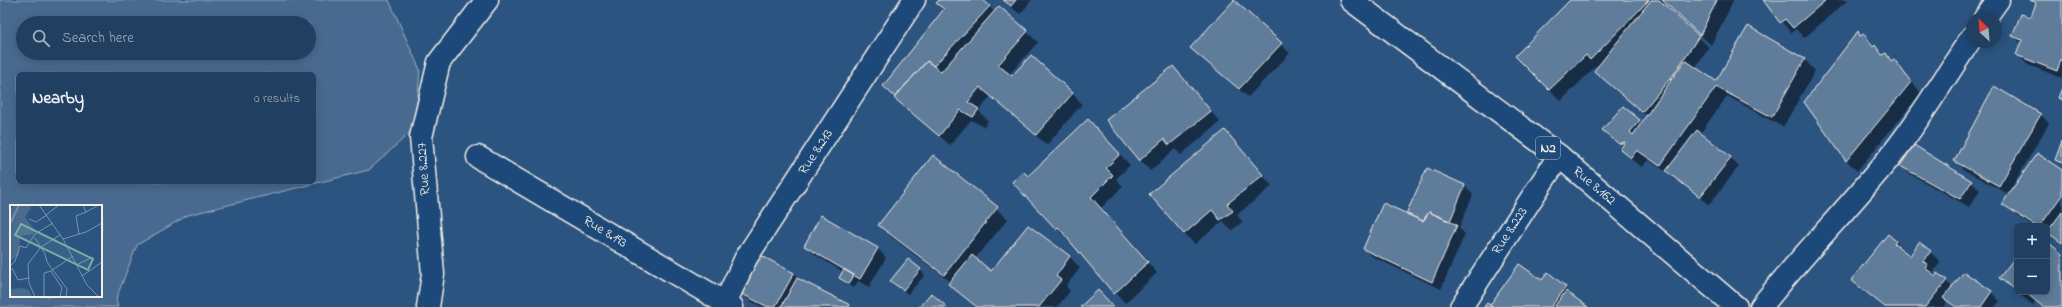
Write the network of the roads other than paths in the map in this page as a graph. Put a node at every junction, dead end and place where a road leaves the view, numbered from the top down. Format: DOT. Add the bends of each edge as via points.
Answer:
graph roads {
  1 [pos="487,0"];
  2 [pos="914,0"];
  3 [pos="1351,0"];
  4 [pos="1998,0"];
  5 [pos="1989,12"];
  6 [pos="1966,46"];
  7 [pos="478,156"];
  8 [pos="1558,156"];
  9 [pos="728,306"];
  10 [pos="428,307"];
  11 [pos="1461,307"];
  12 [pos="1736,307"];
  13 [pos="1761,307"];
  1 -- 10 [label="main road, Rue 8.227" via="439,62 421,137 433,274"];
  2 -- 9 [label="main road, Rue 8.213" via="746,258"];
  3 -- 8 [label="main road, Rue 8.162 / N2"];
  4 -- 5 [label="main road"];
  6 -- 13 [label="main road" via="1898,147"];
  7 -- 9 [label="main road, Rue 8.193"];
  8 -- 11 [label="main road, Rue 8.223"];
  8 -- 12 [label="main road, Rue 8.162 / N2"];
}
